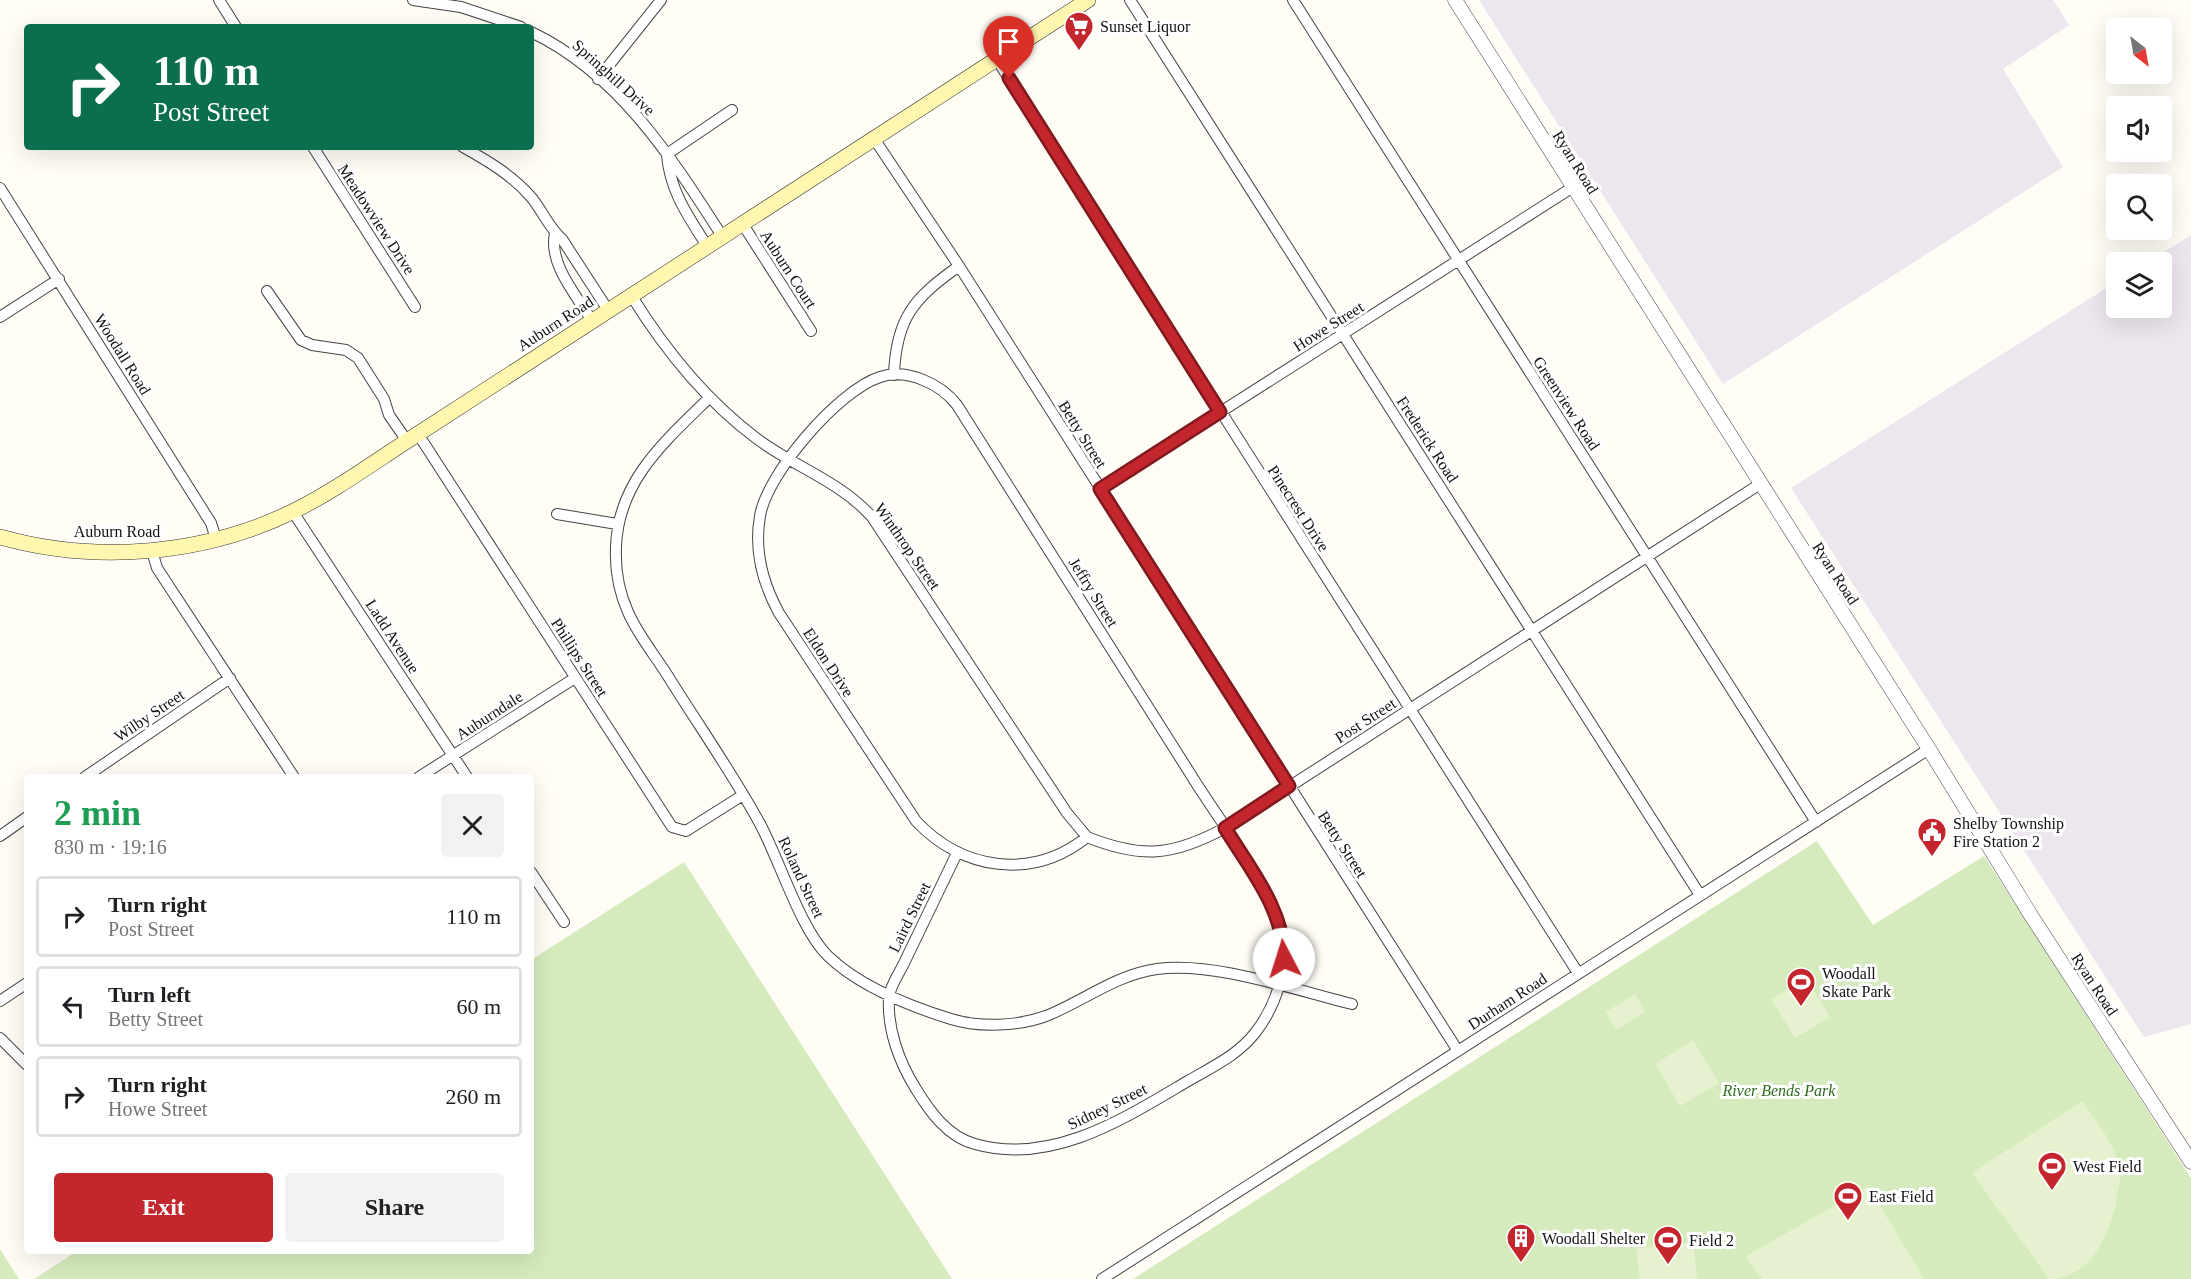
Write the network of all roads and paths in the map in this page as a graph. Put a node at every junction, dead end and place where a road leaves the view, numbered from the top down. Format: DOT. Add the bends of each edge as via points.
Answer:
graph roads {
  1 [pos="219,0"];
  2 [pos="413,0"];
  3 [pos="661,0"];
  4 [pos="1088,0"];
  5 [pos="1130,0"];
  6 [pos="1293,0"];
  7 [pos="1455,0"];
  8 [pos="234,24"];
  9 [pos="513,24"];
  10 [pos="534,34"];
  11 [pos="996,58"];
  12 [pos="598,79"];
  13 [pos="732,110"];
  14 [pos="873,137"];
  15 [pos="315,150"];
  16 [pos="468,150"];
  17 [pos="667,154"];
  18 [pos="0,188"];
  19 [pos="1573,188"];
  20 [pos="742,223"];
  21 [pos="555,233"];
  22 [pos="722,236"];
  23 [pos="707,246"];
  24 [pos="1458,261"];
  25 [pos="959,266"];
  26 [pos="59,279"];
  27 [pos="267,291"];
  28 [pos="631,295"];
  29 [pos="415,307"];
  30 [pos="608,310"];
  31 [pos="0,317"];
  32 [pos="592,321"];
  33 [pos="811,331"];
  34 [pos="1343,334"];
  35 [pos="894,375"];
  36 [pos="709,398"];
  37 [pos="1220,412"];
  38 [pos="413,437"];
  39 [pos="787,459"];
  40 [pos="1760,484"];
  41 [pos="1100,489"];
  42 [pos="293,512"];
  43 [pos="557,514"];
  44 [pos="617,524"];
  45 [pos="0,537"];
  46 [pos="216,539"];
  47 [pos="152,551"];
  48 [pos="1647,557"];
  49 [pos="1533,630"];
  50 [pos="230,678"];
  51 [pos="575,678"];
  52 [pos="1410,709"];
  53 [pos="1929,749"];
  54 [pos="453,756"];
  55 [pos="89,774"];
  56 [pos="292,774"];
  57 [pos="424,774"];
  58 [pos="465,774"];
  59 [pos="1289,786"];
  60 [pos="743,795"];
  61 [pos="24,819"];
  62 [pos="1816,822"];
  63 [pos="1225,828"];
  64 [pos="0,836"];
  65 [pos="1087,837"];
  66 [pos="957,853"];
  67 [pos="534,877"];
  68 [pos="1700,895"];
  69 [pos="564,922"];
  70 [pos="1578,973"];
  71 [pos="24,984"];
  72 [pos="1279,987"];
  73 [pos="889,994"];
  74 [pos="0,1001"];
  75 [pos="1352,1004"];
  76 [pos="0,1038"];
  77 [pos="1458,1051"];
  78 [pos="24,1062"];
  79 [pos="2191,1162"];
  80 [pos="1102,1279"];
  1 -- 8 [label="street"];
  2 -- 9 [label="street" via="481,12"];
  3 -- 12 [label="street"];
  4 -- 11 [label="main road, Auburn Road"];
  5 -- 34 [label="street, Frederick Road"];
  6 -- 24 [label="street, Greenview Road"];
  7 -- 19 [label="street, Ryan Road"];
  10 -- 12 [label="street, Springhill Drive" via="574,58"];
  11 -- 14 [label="main road, Auburn Road"];
  11 -- 37 [label="street, Pinecrest Drive"];
  12 -- 17 [label="street, Springhill Drive" via="632,109"];
  13 -- 17 [label="street"];
  14 -- 20 [label="main road, Auburn Road"];
  14 -- 25 [label="street, Betty Street"];
  15 -- 29 [label="street, Meadowview Drive"];
  16 -- 21 [label="street" via="508,174"];
  17 -- 22 [label="street, Springhill Drive"];
  17 -- 23 [label="street, Springhill Drive" via="675,195"];
  18 -- 26 [label="street, Woodall Road"];
  19 -- 24 [label="street, Howe Street"];
  19 -- 40 [label="street, Ryan Road"];
  20 -- 22 [label="main road, Auburn Road"];
  20 -- 33 [label="street, Auburn Court"];
  21 -- 30 [label="street"];
  21 -- 32 [label="street" via="553,243 560,267"];
  22 -- 23 [label="main road, Auburn Road"];
  23 -- 28 [label="main road, Auburn Road"];
  24 -- 34 [label="street, Howe Street"];
  24 -- 48 [label="street, Greenview Road"];
  25 -- 35 [label="street" via="915,303 899,339"];
  25 -- 41 [label="street, Betty Street"];
  26 -- 31 [label="street"];
  26 -- 46 [label="street, Woodall Road" via="211,523"];
  27 -- 38 [label="street, Phillips Street" via="301,340 346,350 358,358 384,399 389,415"];
  28 -- 30 [label="main road, Auburn Road"];
  28 -- 36 [label="street, Winthrop Street" via="670,354"];
  30 -- 32 [label="main road, Auburn Road"];
  32 -- 38 [label="main road, Auburn Road"];
  34 -- 37 [label="street, Howe Street"];
  34 -- 49 [label="street, Frederick Road"];
  35 -- 39 [label="street" via="879,377 853,391"];
  35 -- 63 [label="street, Jeffry Street" via="935,384 957,405"];
  36 -- 39 [label="street, Winthrop Street"];
  36 -- 44 [label="street, Roland Street" via="646,462 628,493"];
  37 -- 41 [label="street, Howe Street"];
  37 -- 52 [label="street, Pinecrest Drive"];
  38 -- 42 [label="main road, Auburn Road"];
  38 -- 51 [label="street, Phillips Street"];
  39 -- 65 [label="street, Winthrop Street" via="838,486 873,517 1067,813"];
  39 -- 66 [label="street, Eldon Drive" via="771,482 760,515 758,551 770,595 905,807 925,831"];
  40 -- 48 [label="street, Post Street"];
  40 -- 53 [label="street, Ryan Road"];
  41 -- 59 [label="street, Betty Street"];
  42 -- 46 [label="main road, Auburn Road"];
  42 -- 54 [label="street, Ladd Avenue"];
  43 -- 44 [label="street"];
  44 -- 60 [label="street, Roland Street" via="617,572 627,610"];
  45 -- 47 [label="main road, Auburn Road" via="54,548"];
  46 -- 47 [label="main road, Auburn Road"];
  47 -- 50 [label="street" via="158,568"];
  48 -- 49 [label="street, Post Street"];
  48 -- 62 [label="street, Greenview Road"];
  49 -- 52 [label="street, Post Street"];
  49 -- 68 [label="street, Frederick Road"];
  50 -- 55 [label="street, Wilby Street"];
  50 -- 56 [label="street"];
  51 -- 54 [label="street, Auburndale"];
  51 -- 60 [label="street, Phillips Street" via="672,827 686,831"];
  52 -- 59 [label="street, Post Street"];
  52 -- 70 [label="street, Pinecrest Drive"];
  53 -- 62 [label="street, Durham Road"];
  53 -- 79 [label="street, Ryan Road" via="2032,917"];
  54 -- 57 [label="street, Auburndale"];
  54 -- 58 [label="street, Ladd Avenue"];
  59 -- 63 [label="street, Post Street"];
  59 -- 77 [label="street, Betty Street"];
  60 -- 73 [label="street, Roland Street" via="825,954 846,971"];
  61 -- 64 [label="street"];
  62 -- 68 [label="street, Durham Road"];
  63 -- 65 [label="street, Post Street" via="1199,842 1169,851 1127,849"];
  63 -- 72 [label="street, Jeffry Street" via="1280,922 1284,959"];
  65 -- 66 [label="street" via="1074,847 1029,865 996,865"];
  66 -- 73 [label="street, Laird Street"];
  67 -- 69 [label="street"];
  68 -- 70 [label="street, Durham Road"];
  70 -- 77 [label="street, Durham Road"];
  71 -- 74 [label="street"];
  72 -- 73 [label="street, Roland Street" via="1194,967 1152,969 1107,983 1047,1016 1004,1024 954,1020"];
  72 -- 73 [label="street, Sidney Street" via="1256,1032 1229,1056 1094,1132 1061,1143 1022,1148 973,1144 935,1116 899,1056"];
  72 -- 75 [label="street, Roland Street"];
  76 -- 78 [label="street"];
  77 -- 80 [label="street, Durham Road"];
}
